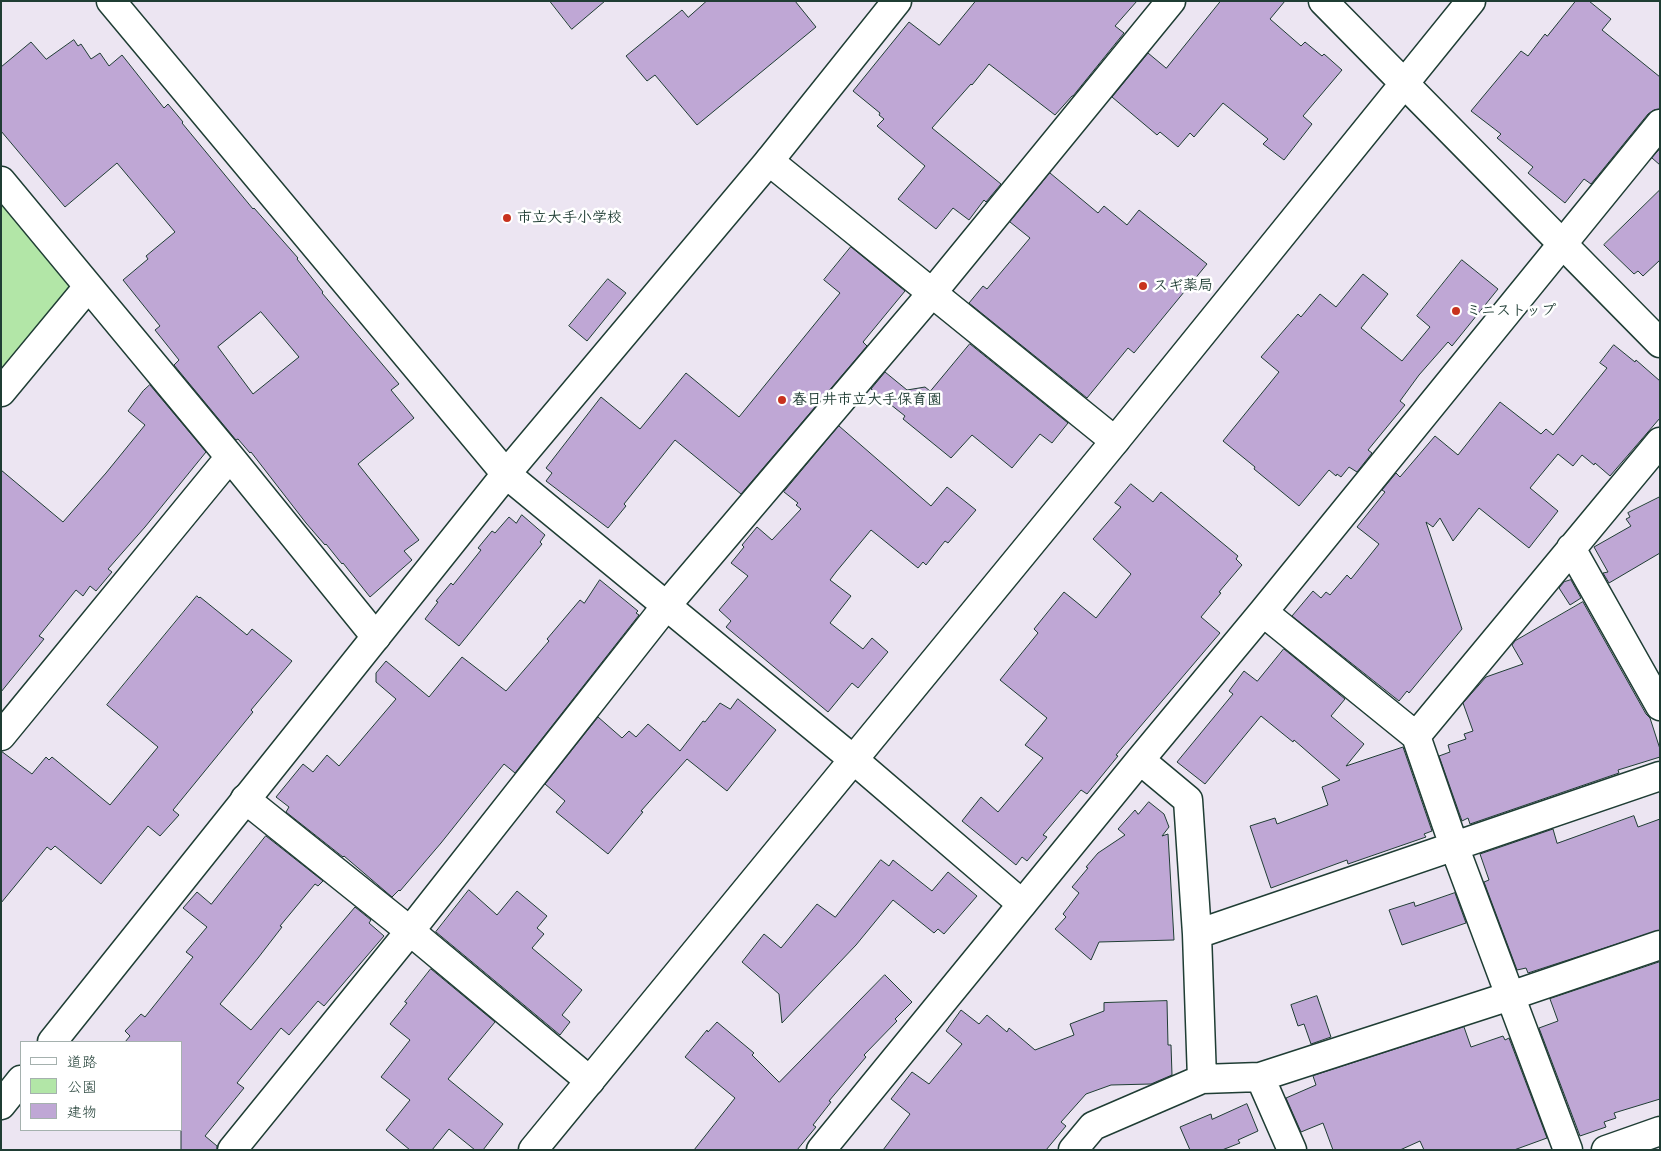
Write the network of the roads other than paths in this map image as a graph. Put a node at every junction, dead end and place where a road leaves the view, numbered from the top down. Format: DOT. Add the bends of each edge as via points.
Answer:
graph roads {
  1 [pos="111,1"];
  2 [pos="898,1"];
  3 [pos="1171,1"];
  4 [pos="1323,1"];
  5 [pos="1471,1"];
  6 [pos="1404,84"];
  7 [pos="1660,124"];
  8 [pos="769,161"];
  9 [pos="1,180"];
  10 [pos="1562,244"];
  11 [pos="88,287"];
  12 [pos="932,293"];
  13 [pos="1660,343"];
  14 [pos="1,392"];
  15 [pos="1115,442"];
  16 [pos="1660,442"];
  17 [pos="230,457"];
  18 [pos="506,474"];
  19 [pos="1571,548"];
  20 [pos="666,606"];
  21 [pos="1263,612"];
  22 [pos="376,637"];
  23 [pos="1660,706"];
  24 [pos="1,736"];
  25 [pos="1416,736"];
  26 [pos="854,760"];
  27 [pos="1140,760"];
  28 [pos="1660,776"];
  29 [pos="245,800"];
  30 [pos="1454,846"];
  31 [pos="1022,904"];
  32 [pos="410,931"];
  33 [pos="1197,934"];
  34 [pos="1660,944"];
  35 [pos="1510,996"];
  36 [pos="53,1041"];
  37 [pos="1260,1077"];
  38 [pos="1202,1079"];
  39 [pos="20,1081"];
  40 [pos="590,1081"];
  41 [pos="1,1105"];
  42 [pos="1660,1132"];
  43 [pos="1097,1138"];
  44 [pos="232,1150"];
  45 [pos="533,1150"];
  46 [pos="822,1150"];
  47 [pos="1074,1150"];
  48 [pos="1292,1150"];
  49 [pos="1568,1150"];
  50 [pos="1606,1150"];
  1 -- 18 [label="street"];
  2 -- 8 [label="street"];
  3 -- 12 [label="street"];
  4 -- 6 [label="street"];
  5 -- 6 [label="street"];
  6 -- 10 [label="street"];
  6 -- 15 [label="street"];
  7 -- 10 [label="street"];
  8 -- 12 [label="street"];
  8 -- 18 [label="street"];
  9 -- 11 [label="street"];
  10 -- 13 [label="street"];
  10 -- 21 [label="street"];
  11 -- 14 [label="street"];
  11 -- 17 [label="street"];
  12 -- 15 [label="street"];
  12 -- 20 [label="street"];
  15 -- 26 [label="street"];
  16 -- 19 [label="street"];
  17 -- 22 [label="street"];
  17 -- 24 [label="street"];
  18 -- 20 [label="street"];
  18 -- 22 [label="street"];
  19 -- 23 [label="street"];
  19 -- 25 [label="street"];
  20 -- 26 [label="street"];
  20 -- 32 [label="street"];
  21 -- 25 [label="street"];
  21 -- 27 [label="street"];
  22 -- 29 [label="street"];
  25 -- 30 [label="street"];
  26 -- 31 [label="street"];
  26 -- 40 [label="street"];
  27 -- 31 [label="street"];
  27 -- 33 [label="street" via="1188,800"];
  28 -- 30 [label="street"];
  29 -- 32 [label="street"];
  29 -- 36 [label="street"];
  30 -- 33 [label="street"];
  30 -- 35 [label="street"];
  31 -- 46 [label="street"];
  32 -- 40 [label="street"];
  32 -- 44 [label="street"];
  33 -- 38 [label="street"];
  34 -- 35 [label="street"];
  35 -- 37 [label="street"];
  35 -- 49 [label="street"];
  37 -- 38 [label="street"];
  37 -- 48 [label="street"];
  38 -- 43 [label="street"];
  39 -- 41 [label="street"];
  40 -- 45 [label="street"];
  42 -- 50 [label="street"];
  43 -- 47 [label="street"];
}
